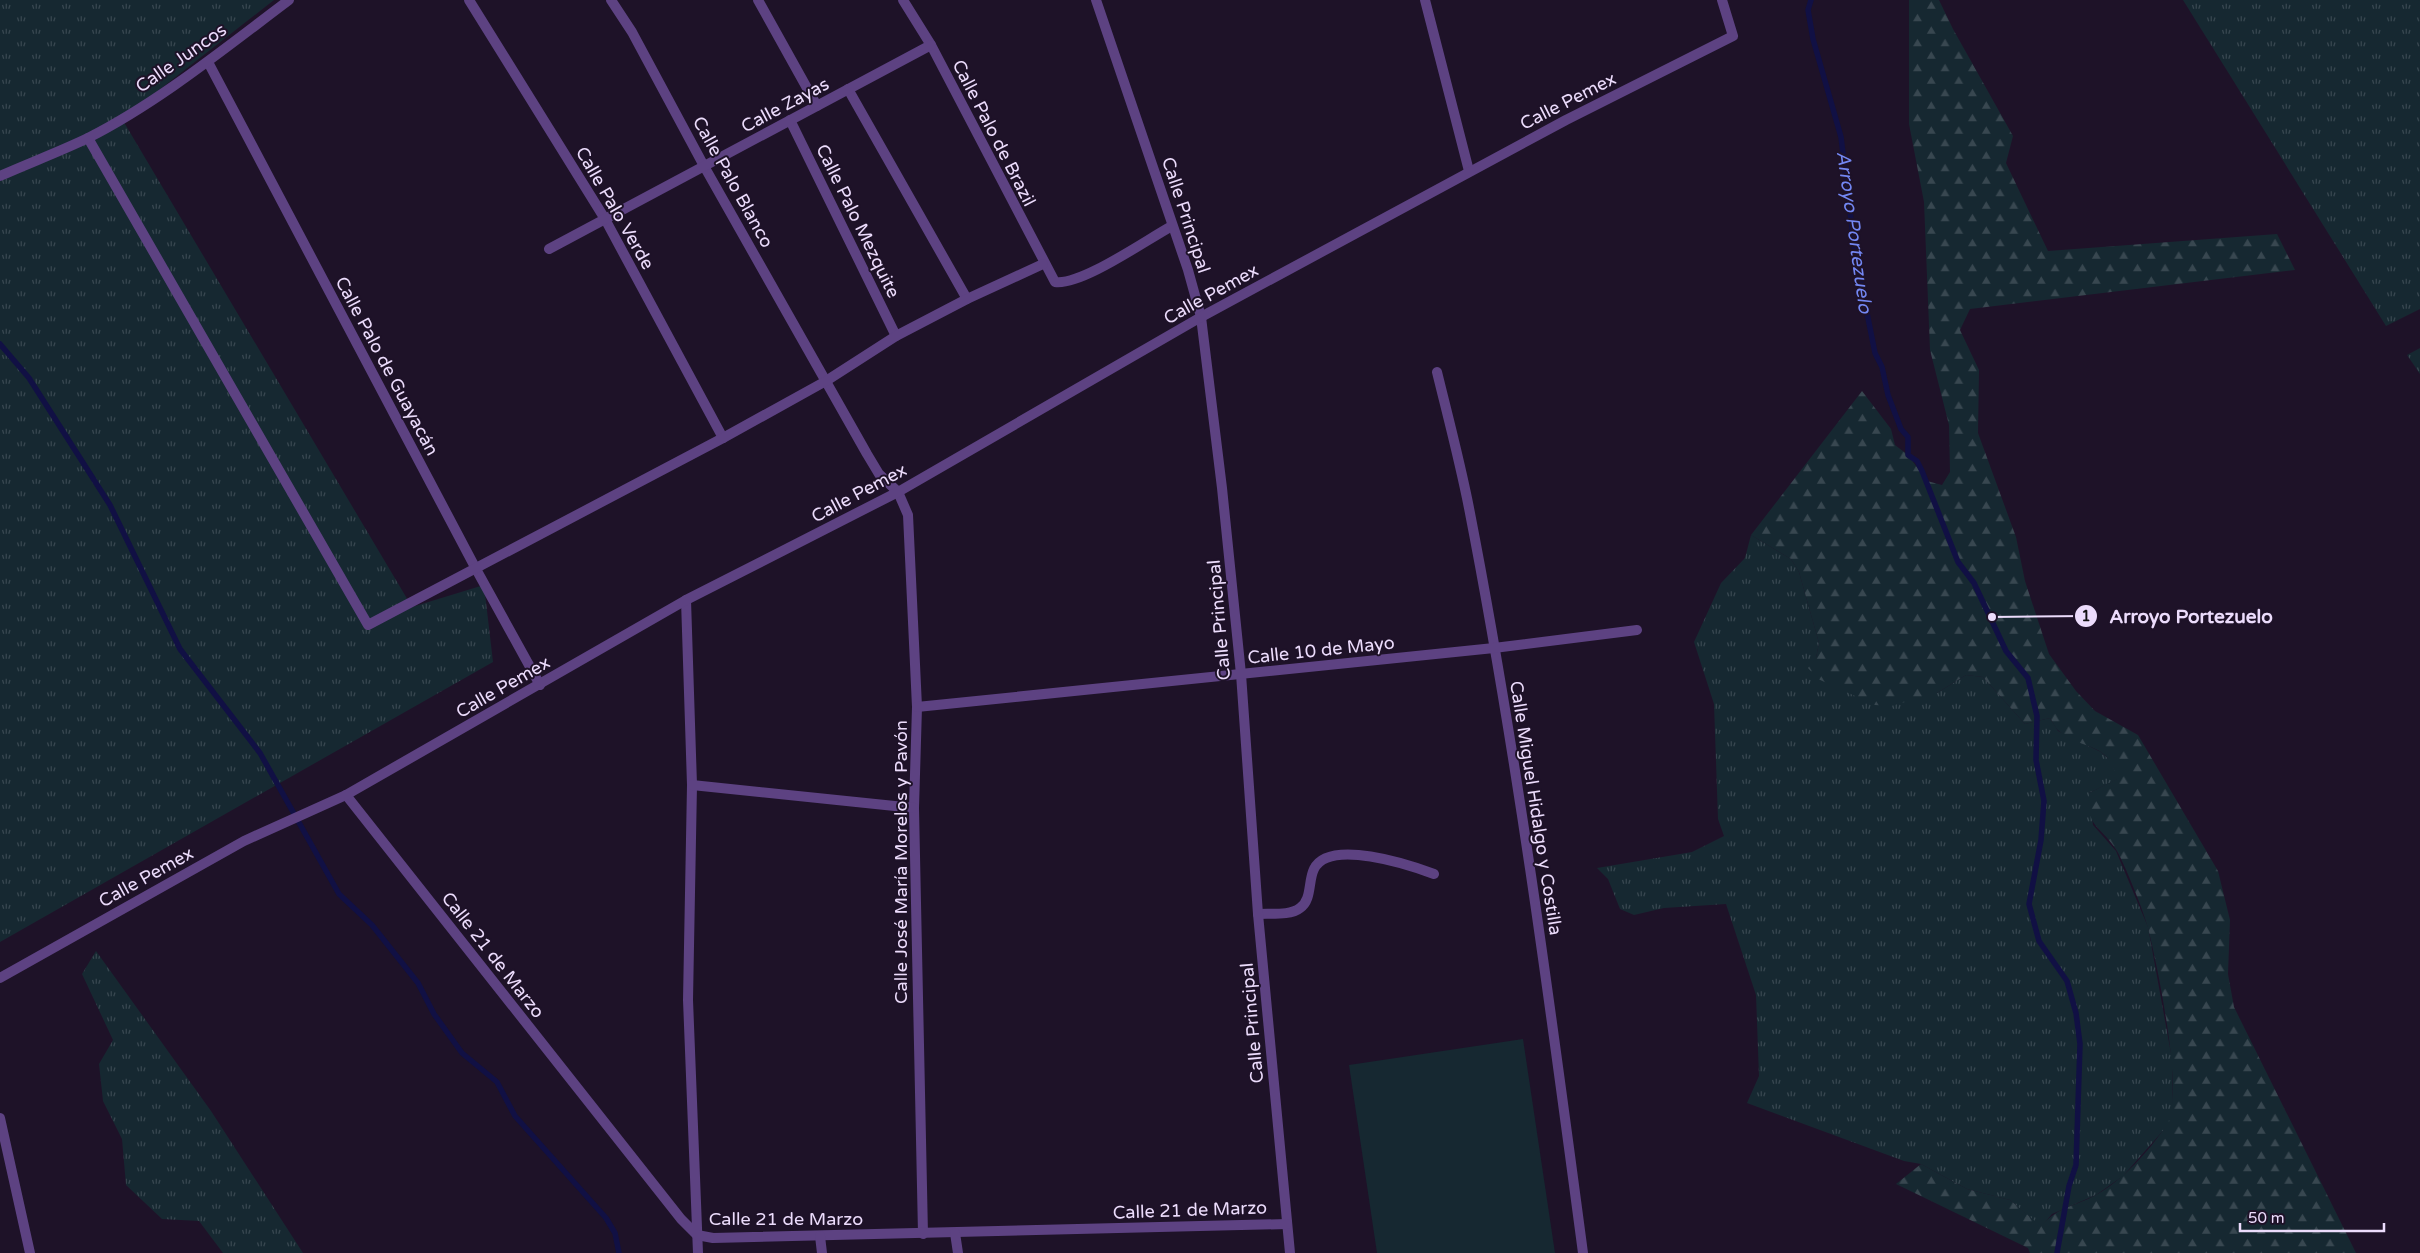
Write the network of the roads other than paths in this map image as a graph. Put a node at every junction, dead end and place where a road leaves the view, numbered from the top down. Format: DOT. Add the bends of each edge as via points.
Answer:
graph roads {
  1 [pos="289,0"];
  2 [pos="469,0"];
  3 [pos="611,0"];
  4 [pos="758,0"];
  5 [pos="903,0"];
  6 [pos="1096,0"];
  7 [pos="1425,0"];
  8 [pos="1722,0"];
  9 [pos="931,45"];
  10 [pos="208,62"];
  11 [pos="848,90"];
  12 [pos="817,106"];
  13 [pos="790,120"];
  14 [pos="88,138"];
  15 [pos="704,166"];
  16 [pos="1469,171"];
  17 [pos="0,176"];
  18 [pos="605,219"];
  19 [pos="1172,226"];
  20 [pos="548,249"];
  21 [pos="1044,264"];
  22 [pos="967,299"];
  23 [pos="1201,317"];
  24 [pos="896,336"];
  25 [pos="1438,372"];
  26 [pos="826,381"];
  27 [pos="723,438"];
  28 [pos="898,492"];
  29 [pos="476,569"];
  30 [pos="686,600"];
  31 [pos="1637,630"];
  32 [pos="1494,648"];
  33 [pos="1241,674"];
  34 [pos="540,685"];
  35 [pos="917,707"];
  36 [pos="692,784"];
  37 [pos="346,795"];
  38 [pos="914,808"];
  39 [pos="1434,874"];
  40 [pos="1258,914"];
  41 [pos="0,978"];
  42 [pos="0,1118"];
  43 [pos="1287,1224"];
  44 [pos="955,1233"];
  45 [pos="923,1234"];
  46 [pos="697,1235"];
  47 [pos="820,1236"];
  48 [pos="30,1253"];
  49 [pos="698,1253"];
  50 [pos="822,1253"];
  51 [pos="958,1253"];
  52 [pos="1290,1253"];
  53 [pos="1583,1253"];
  1 -- 10 [label="street, Calle Juncos"];
  2 -- 18 [label="street, Calle Palo Verde"];
  3 -- 15 [label="street, Calle Palo Blanco" via="632,32"];
  4 -- 12 [label="street"];
  5 -- 9 [label="street, Calle Palo de Brazil"];
  6 -- 19 [label="street, Calle Principal"];
  7 -- 16 [label="street"];
  8 -- 16 [label="street, Calle Pemex" via="1733,36"];
  9 -- 11 [label="street, Calle Zayas"];
  9 -- 21 [label="street, Calle Palo de Brazil"];
  10 -- 14 [label="street, Calle Juncos"];
  10 -- 29 [label="street, Calle Palo de Guayacán"];
  11 -- 12 [label="street, Calle Zayas"];
  11 -- 22 [label="street"];
  12 -- 13 [label="street, Calle Zayas"];
  13 -- 15 [label="street, Calle Zayas"];
  13 -- 24 [label="street, Calle Palo Mezquite"];
  14 -- 17 [label="street, Calle Juncos"];
  14 -- 29 [label="street" via="368,625"];
  15 -- 18 [label="street, Calle Zayas"];
  15 -- 26 [label="street, Calle Palo Blanco"];
  16 -- 23 [label="street, Calle Pemex"];
  18 -- 20 [label="street, Calle Zayas"];
  18 -- 27 [label="street, Calle Palo Verde"];
  19 -- 21 [label="street, Calle Palo de Brazil" via="1083,276 1064,283 1055,282"];
  19 -- 23 [label="street, Calle Principal"];
  21 -- 22 [label="street"];
  22 -- 24 [label="street"];
  23 -- 28 [label="street, Calle Pemex"];
  23 -- 33 [label="street, Calle Principal"];
  24 -- 26 [label="street"];
  25 -- 32 [label="street, Calle Miguel Hidalgo y Costilla" via="1469,506"];
  26 -- 27 [label="street"];
  26 -- 28 [label="street, Calle Palo Blanco" via="879,474"];
  27 -- 29 [label="street"];
  28 -- 30 [label="street, Calle Pemex"];
  28 -- 35 [label="street, Calle José María Morelos y Pavón" via="908,515"];
  29 -- 34 [label="street, Calle Palo de Guayacán"];
  30 -- 34 [label="street, Calle Pemex"];
  30 -- 36 [label="street"];
  31 -- 32 [label="street, Calle 10 de Mayo"];
  32 -- 33 [label="street, Calle 10 de Mayo"];
  32 -- 53 [label="street, Calle Miguel Hidalgo y Costilla" via="1549,997"];
  33 -- 35 [label="street, Calle 10 de Mayo"];
  33 -- 40 [label="street, Calle Principal"];
  34 -- 37 [label="street, Calle Pemex"];
  35 -- 38 [label="street, Calle José María Morelos y Pavón"];
  36 -- 38 [label="street"];
  36 -- 46 [label="street" via="688,1000"];
  37 -- 41 [label="street, Calle Pemex" via="244,841"];
  37 -- 46 [label="street, Calle 21 de Marzo" via="681,1219"];
  38 -- 45 [label="street, Calle José María Morelos y Pavón"];
  39 -- 40 [label="street" via="1375,857 1330,856 1314,868 1306,901 1301,908"];
  40 -- 43 [label="street, Calle Principal"];
  42 -- 48 [label="street"];
  43 -- 44 [label="street, Calle 21 de Marzo"];
  43 -- 52 [label="street, Calle Principal"];
  44 -- 45 [label="street, Calle 21 de Marzo"];
  44 -- 51 [label="street"];
  45 -- 47 [label="street, Calle 21 de Marzo"];
  46 -- 47 [label="street, Calle 21 de Marzo" via="713,1238"];
  46 -- 49 [label="street"];
  47 -- 50 [label="street"];
}
